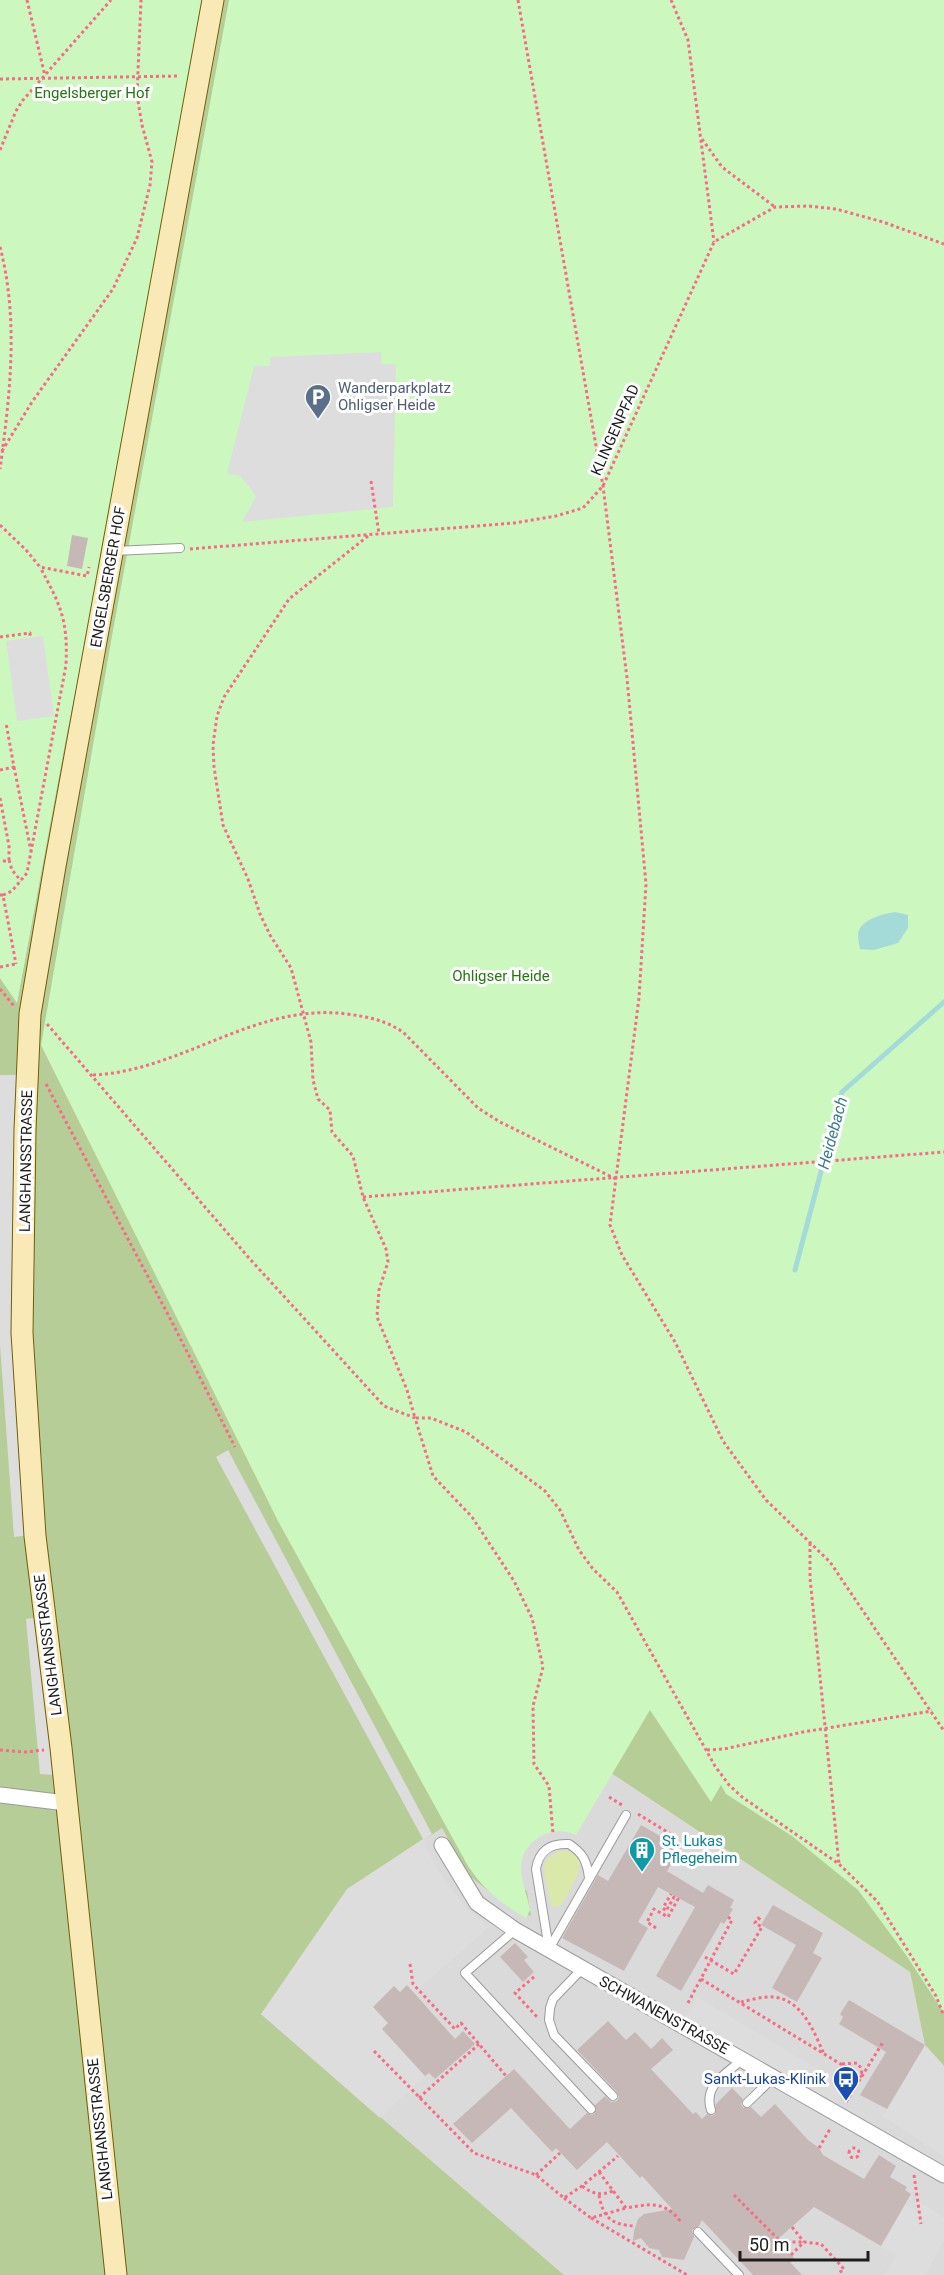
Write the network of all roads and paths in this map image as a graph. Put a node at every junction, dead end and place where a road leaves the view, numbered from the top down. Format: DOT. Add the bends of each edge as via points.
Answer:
graph roads {
  1 [pos="27,0"];
  2 [pos="111,0"];
  3 [pos="141,0"];
  4 [pos="213,0"];
  5 [pos="518,0"];
  6 [pos="671,0"];
  7 [pos="200,75"];
  8 [pos="45,76"];
  9 [pos="137,76"];
  10 [pos="0,79"];
  11 [pos="701,138"];
  12 [pos="0,150"];
  13 [pos="775,207"];
  14 [pos="714,242"];
  15 [pos="944,244"];
  16 [pos="0,247"];
  17 [pos="2,452"];
  18 [pos="0,469"];
  19 [pos="371,481"];
  20 [pos="603,486"];
  21 [pos="0,525"];
  22 [pos="380,534"];
  23 [pos="368,536"];
  24 [pos="180,548"];
  25 [pos="113,550"];
  26 [pos="89,566"];
  27 [pos="40,567"];
  28 [pos="0,637"];
  29 [pos="30,638"];
  30 [pos="6,723"];
  31 [pos="14,767"];
  32 [pos="0,770"];
  33 [pos="0,798"];
  34 [pos="32,854"];
  35 [pos="9,860"];
  36 [pos="0,862"];
  37 [pos="21,881"];
  38 [pos="2,895"];
  39 [pos="0,967"];
  40 [pos="30,1014"];
  41 [pos="303,1014"];
  42 [pos="92,1076"];
  43 [pos="45,1082"];
  44 [pos="944,1152"];
  45 [pos="616,1179"];
  46 [pos="363,1197"];
  47 [pos="415,1418"];
  48 [pos="235,1447"];
  49 [pos="810,1543"];
  50 [pos="932,1711"];
  51 [pos="825,1729"];
  52 [pos="944,1731"];
  53 [pos="61,1748"];
  54 [pos="0,1750"];
  55 [pos="707,1750"];
  56 [pos="0,1795"];
  57 [pos="609,1797"];
  58 [pos="66,1803"];
  59 [pos="626,1815"];
  60 [pos="665,1839"];
  61 [pos="442,1845"];
  62 [pos="554,1845"];
  63 [pos="839,1864"];
  64 [pos="589,1878"];
  65 [pos="671,1894"];
  66 [pos="728,1917"];
  67 [pos="763,1921"];
  68 [pos="656,1928"];
  69 [pos="515,1930"];
  70 [pos="549,1949"];
  71 [pos="705,1957"];
  72 [pos="711,1960"];
  73 [pos="410,1964"];
  74 [pos="582,1969"];
  75 [pos="534,1977"];
  76 [pos="701,1979"];
  77 [pos="739,2002"];
  78 [pos="688,2003"];
  79 [pos="944,2016"];
  80 [pos="554,2035"];
  81 [pos="883,2042"];
  82 [pos="479,2044"];
  83 [pos="374,2051"];
  84 [pos="824,2054"];
  85 [pos="743,2059"];
  86 [pos="840,2064"];
  87 [pos="506,2076"];
  88 [pos="774,2077"];
  89 [pos="862,2077"];
  90 [pos="851,2094"];
  91 [pos="613,2096"];
  92 [pos="419,2097"];
  93 [pos="747,2103"];
  94 [pos="591,2109"];
  95 [pos="711,2110"];
  96 [pos="561,2152"];
  97 [pos="618,2156"];
  98 [pos="599,2172"];
  99 [pos="914,2174"];
  100 [pos="536,2175"];
  101 [pos="944,2175"];
  102 [pos="582,2186"];
  103 [pos="613,2191"];
  104 [pos="599,2195"];
  105 [pos="735,2195"];
  106 [pos="564,2198"];
  107 [pos="626,2208"];
  108 [pos="604,2214"];
  109 [pos="591,2218"];
  110 [pos="681,2222"];
  111 [pos="921,2224"];
  112 [pos="635,2226"];
  113 [pos="792,2227"];
  114 [pos="698,2232"];
  115 [pos="804,2242"];
  116 [pos="791,2255"];
  117 [pos="840,2273"];
  118 [pos="116,2275"];
  119 [pos="687,2275"];
  120 [pos="739,2275"];
  1 -- 8 [label="path"];
  2 -- 8 [label="path"];
  3 -- 9 [label="path"];
  4 -- 7 [label="street, ENGELSBERGER HOF"];
  5 -- 20 [label="path"];
  6 -- 11 [label="path" via="688,40"];
  7 -- 9 [label="path"];
  7 -- 25 [label="street, ENGELSBERGER HOF"];
  8 -- 9 [label="path"];
  8 -- 10 [label="path"];
  8 -- 12 [label="path" via="16,111"];
  9 -- 17 [label="path" via="139,110 152,162 137,238 113,289 32,402"];
  11 -- 13 [label="path" via="722,167"];
  11 -- 14 [label="path"];
  13 -- 14 [label="path"];
  13 -- 15 [label="path" via="836,209"];
  14 -- 20 [label="path, KLINGENPFAD"];
  16 -- 17 [label="path" via="7,279 11,337"];
  17 -- 18 [label="path"];
  19 -- 22 [label="path"];
  20 -- 22 [label="path, KLINGENPFAD" via="583,508 556,516"];
  20 -- 45 [label="path" via="627,678 646,884 639,998"];
  21 -- 27 [label="path"];
  22 -- 23 [label="path, KLINGENPFAD"];
  23 -- 24 [label="path, KLINGENPFAD"];
  23 -- 41 [label="path" via="289,599 224,697 213,745 223,825 260,914 291,968"];
  24 -- 25 [label="lane"];
  25 -- 40 [label="street, ENGELSBERGER HOF"];
  26 -- 27 [label="path" via="87,576"];
  27 -- 34 [label="path" via="56,598 68,641"];
  28 -- 29 [label="path" via="30,633"];
  30 -- 31 [label="path"];
  31 -- 32 [label="path"];
  31 -- 34 [label="path"];
  33 -- 35 [label="path"];
  34 -- 37 [label="path"];
  35 -- 36 [label="path"];
  35 -- 37 [label="path"];
  37 -- 38 [label="path"];
  38 -- 39 [label="path" via="16,964"];
  40 -- 42 [label="path" via="41,1017"];
  40 -- 53 [label="street, LANGHANSSTRASSE" via="22,1333 35,1536"];
  41 -- 42 [label="path" via="275,1018 156,1063"];
  41 -- 45 [label="path" via="329,1011 374,1017 388,1023 403,1032 478,1108"];
  41 -- 46 [label="path" via="311,1042 318,1100 330,1110 332,1132 353,1156"];
  42 -- 47 [label="path" via="249,1258 384,1406"];
  43 -- 48 [label="path"];
  44 -- 45 [label="path"];
  45 -- 46 [label="path"];
  45 -- 49 [label="path" via="610,1225 622,1255 675,1342 723,1440 766,1500"];
  46 -- 47 [label="path" via="388,1262 379,1290 377,1317"];
  47 -- 55 [label="path" via="431,1418 466,1432 544,1491 560,1510 592,1569 617,1593"];
  47 -- 62 [label="path" via="434,1476 472,1517 514,1581 532,1618 543,1667 533,1706 534,1764 549,1786"];
  49 -- 50 [label="path" via="830,1562"];
  49 -- 51 [label="path"];
  50 -- 51 [label="path"];
  50 -- 52 [label="path"];
  51 -- 55 [label="path"];
  51 -- 63 [label="path"];
  53 -- 54 [label="path"];
  53 -- 58 [label="street, LANGHANSSTRASSE"];
  55 -- 63 [label="path" via="742,1797"];
  56 -- 58 [label="street"];
  57 -- 60 [label="path" via="669,1833"];
  58 -- 118 [label="street, LANGHANSSTRASSE"];
  59 -- 64 [label="lane"];
  61 -- 69 [label="street, SCHWANENSTRASSE" via="477,1903"];
  62 -- 64 [label="lane" via="569,1844 578,1850 588,1865"];
  62 -- 70 [label="lane" via="542,1852 536,1869"];
  63 -- 79 [label="path" via="877,1900 936,1996"];
  64 -- 70 [label="lane"];
  65 -- 68 [label="path" via="663,1908 666,1911 674,1897 678,1899 668,1917 654,1909 647,1922"];
  66 -- 72 [label="path" via="732,1920"];
  67 -- 72 [label="path" via="758,1918 755,1923 762,1927 734,1974"];
  69 -- 70 [label="street, SCHWANENSTRASSE"];
  69 -- 94 [label="lane" via="465,1973"];
  70 -- 74 [label="street, SCHWANENSTRASSE"];
  71 -- 72 [label="path"];
  72 -- 76 [label="path"];
  73 -- 82 [label="path" via="413,1983 455,2029 461,2023"];
  74 -- 80 [label="lane" via="553,1999 549,2020"];
  74 -- 85 [label="street, SCHWANENSTRASSE"];
  75 -- 80 [label="path" via="514,1993"];
  76 -- 77 [label="path"];
  76 -- 78 [label="path"];
  77 -- 84 [label="path"];
  77 -- 84 [label="path" via="776,1997 791,2004 809,2021"];
  80 -- 91 [label="lane"];
  81 -- 89 [label="path"];
  82 -- 87 [label="path"];
  82 -- 92 [label="path"];
  83 -- 92 [label="path"];
  84 -- 86 [label="path"];
  85 -- 88 [label="street, SCHWANENSTRASSE"];
  85 -- 95 [label="lane" via="709,2092"];
  86 -- 89 [label="path"];
  86 -- 89 [label="path" via="857,2063"];
  88 -- 93 [label="lane"];
  88 -- 101 [label="street, SCHWANENSTRASSE"];
  89 -- 90 [label="path"];
  92 -- 100 [label="path" via="474,2153"];
  96 -- 100 [label="path"];
  97 -- 98 [label="path"];
  98 -- 102 [label="path"];
  98 -- 103 [label="path"];
  99 -- 111 [label="path"];
  100 -- 106 [label="path"];
  102 -- 104 [label="path"];
  102 -- 106 [label="path"];
  103 -- 104 [label="path"];
  103 -- 107 [label="path"];
  104 -- 108 [label="path"];
  105 -- 115 [label="path" via="781,2242"];
  106 -- 109 [label="path"];
  107 -- 108 [label="path"];
  107 -- 110 [label="path" via="663,2206"];
  108 -- 109 [label="path"];
  108 -- 112 [label="path" via="619,2224"];
  109 -- 119 [label="path"];
  113 -- 115 [label="path"];
  114 -- 120 [label="lane"];
  115 -- 116 [label="path"];
  115 -- 117 [label="path" via="821,2244 844,2270"];
}
